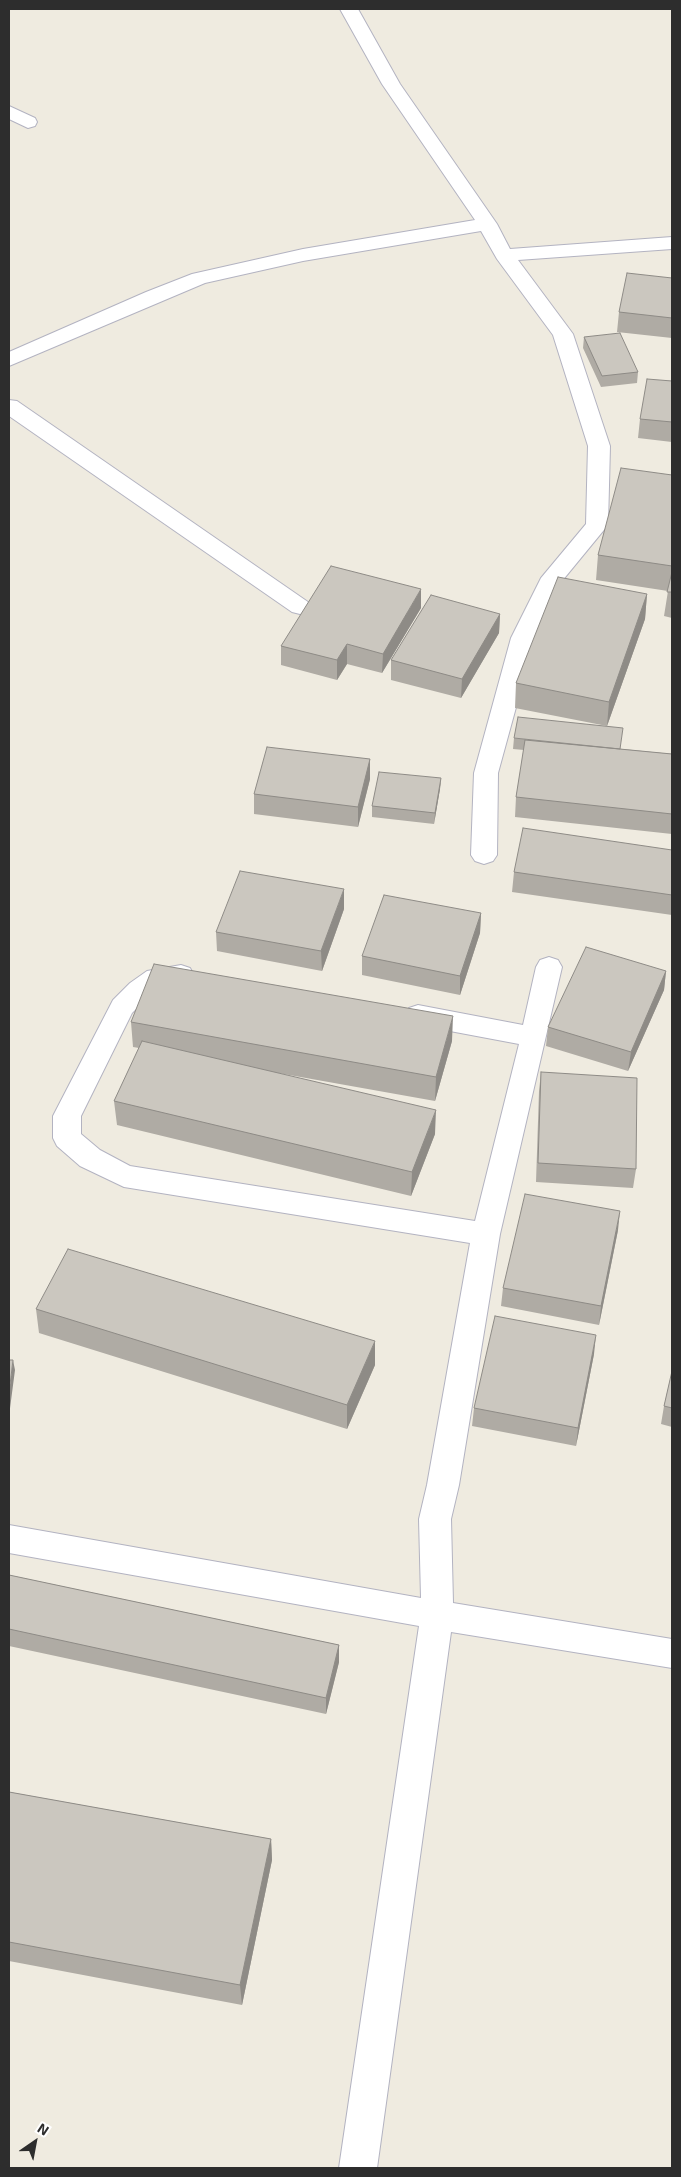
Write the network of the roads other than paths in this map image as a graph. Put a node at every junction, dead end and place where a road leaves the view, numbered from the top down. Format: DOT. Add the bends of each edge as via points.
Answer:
graph roads {
  1 [pos="349,9"];
  2 [pos="9,112"];
  3 [pos="28,122"];
  4 [pos="487,224"];
  5 [pos="672,243"];
  6 [pos="504,255"];
  7 [pos="9,360"];
  8 [pos="9,406"];
  9 [pos="300,607"];
  10 [pos="484,855"];
  11 [pos="549,967"];
  12 [pos="203,976"];
  13 [pos="398,1012"];
  14 [pos="534,1037"];
  15 [pos="486,1234"];
  16 [pos="9,1539"];
  17 [pos="437,1615"];
  18 [pos="672,1654"];
  19 [pos="358,2168"];
  1 -- 4 [label="street" via="391,84"];
  2 -- 3 [label="street"];
  4 -- 6 [label="street"];
  4 -- 7 [label="street" via="302,255 199,278"];
  5 -- 6 [label="street"];
  6 -- 10 [label="street" via="563,334 599,446 597,525 552,578 523,638 486,773"];
  8 -- 9 [label="street"];
  11 -- 14 [label="street"];
  12 -- 15 [label="street" via="156,978 122,1007 67,1116 67,1138 90,1158 124,1176"];
  13 -- 14 [label="street"];
  14 -- 15 [label="street"];
  15 -- 17 [label="street" via="435,1518"];
  16 -- 17 [label="street"];
  17 -- 18 [label="street"];
  17 -- 19 [label="street"];
}
